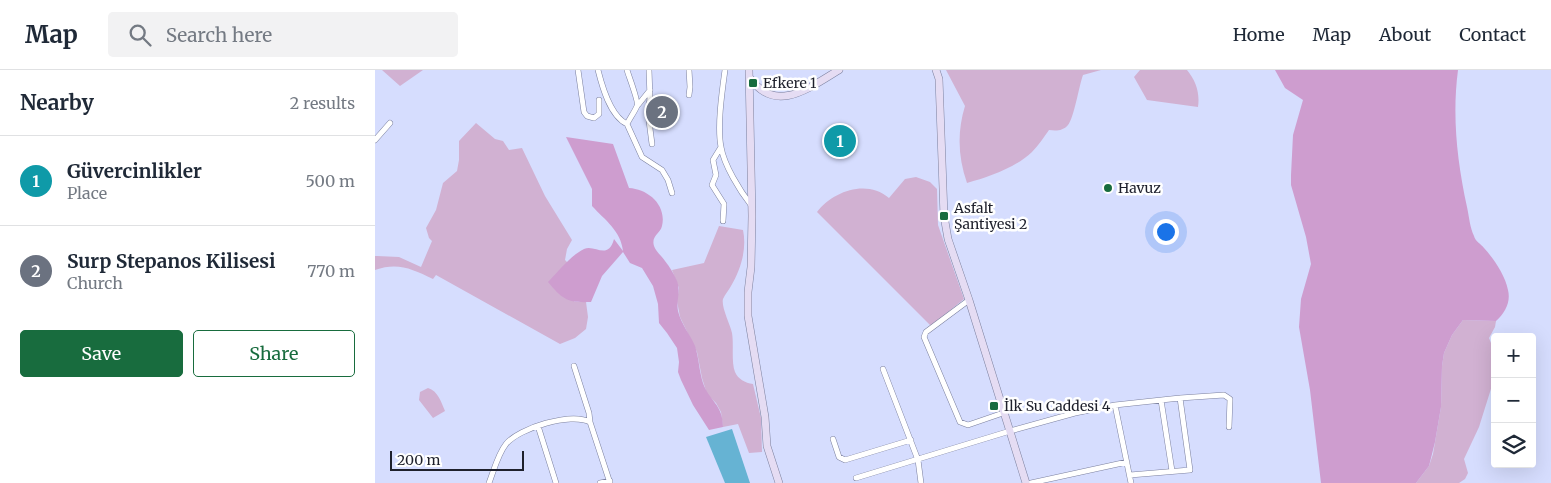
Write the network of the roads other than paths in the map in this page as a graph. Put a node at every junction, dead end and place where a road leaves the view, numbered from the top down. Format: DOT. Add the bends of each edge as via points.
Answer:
graph roads {
  1 [pos="578,70"];
  2 [pos="598,70"];
  3 [pos="627,70"];
  4 [pos="649,70"];
  5 [pos="689,70"];
  6 [pos="725,70"];
  7 [pos="744,70"];
  8 [pos="839,70"];
  9 [pos="936,70"];
  10 [pos="749,74"];
  11 [pos="650,90"];
  12 [pos="689,95"];
  13 [pos="599,100"];
  14 [pos="638,106"];
  15 [pos="390,124"];
  16 [pos="627,124"];
  17 [pos="375,140"];
  18 [pos="652,144"];
  19 [pos="721,147"];
  20 [pos="672,193"];
  21 [pos="751,205"];
  22 [pos="723,221"];
  23 [pos="969,300"];
  24 [pos="574,366"];
  25 [pos="883,369"];
  26 [pos="1180,398"];
  27 [pos="1161,400"];
  28 [pos="1115,405"];
  29 [pos="1003,413"];
  30 [pos="590,422"];
  31 [pos="538,426"];
  32 [pos="1229,427"];
  33 [pos="1010,431"];
  34 [pos="833,439"];
  35 [pos="911,440"];
  36 [pos="918,460"];
  37 [pos="1127,462"];
  38 [pos="1172,471"];
  39 [pos="1130,475"];
  40 [pos="856,478"];
  41 [pos="610,482"];
  42 [pos="489,483"];
  43 [pos="556,483"];
  44 [pos="600,483"];
  45 [pos="779,483"];
  46 [pos="921,483"];
  47 [pos="1025,483"];
  48 [pos="1131,483"];
  1 -- 13 [label="street" via="583,112 587,116 594,118 599,114"];
  2 -- 16 [label="street" via="604,93 616,114"];
  3 -- 14 [label="street"];
  4 -- 11 [label="street"];
  5 -- 12 [label="street"];
  6 -- 19 [label="street" via="720,116"];
  7 -- 10 [label="street"];
  8 -- 10 [label="street" via="803,91 783,97 762,91"];
  9 -- 23 [label="street" via="944,216 950,246"];
  10 -- 21 [label="street"];
  11 -- 14 [label="street"];
  11 -- 18 [label="street" via="648,113"];
  14 -- 16 [label="street"];
  15 -- 17 [label="street"];
  16 -- 20 [label="street" via="642,157 662,170"];
  19 -- 21 [label="street" via="730,172"];
  19 -- 22 [label="street" via="713,160 715,175 712,185 724,204"];
  21 -- 45 [label="street" via="748,316 767,446"];
  23 -- 29 [label="street"];
  23 -- 29 [label="street" via="926,332 924,337 961,422 968,425"];
  24 -- 30 [label="street"];
  25 -- 35 [label="street"];
  26 -- 27 [label="street"];
  26 -- 32 [label="street" via="1228,396"];
  26 -- 38 [label="street" via="1190,470"];
  27 -- 28 [label="street"];
  27 -- 38 [label="street"];
  28 -- 33 [label="street"];
  28 -- 37 [label="street"];
  29 -- 33 [label="street"];
  30 -- 31 [label="street" via="570,419"];
  30 -- 41 [label="street"];
  31 -- 42 [label="street" via="521,432 507,444"];
  31 -- 43 [label="street"];
  33 -- 36 [label="street"];
  33 -- 47 [label="street"];
  34 -- 35 [label="street" via="839,457 845,460"];
  35 -- 36 [label="street"];
  36 -- 40 [label="street"];
  36 -- 46 [label="street"];
  37 -- 39 [label="street"];
  37 -- 47 [label="street"];
  38 -- 39 [label="street"];
  39 -- 48 [label="street"];
  41 -- 44 [label="street"];
}
